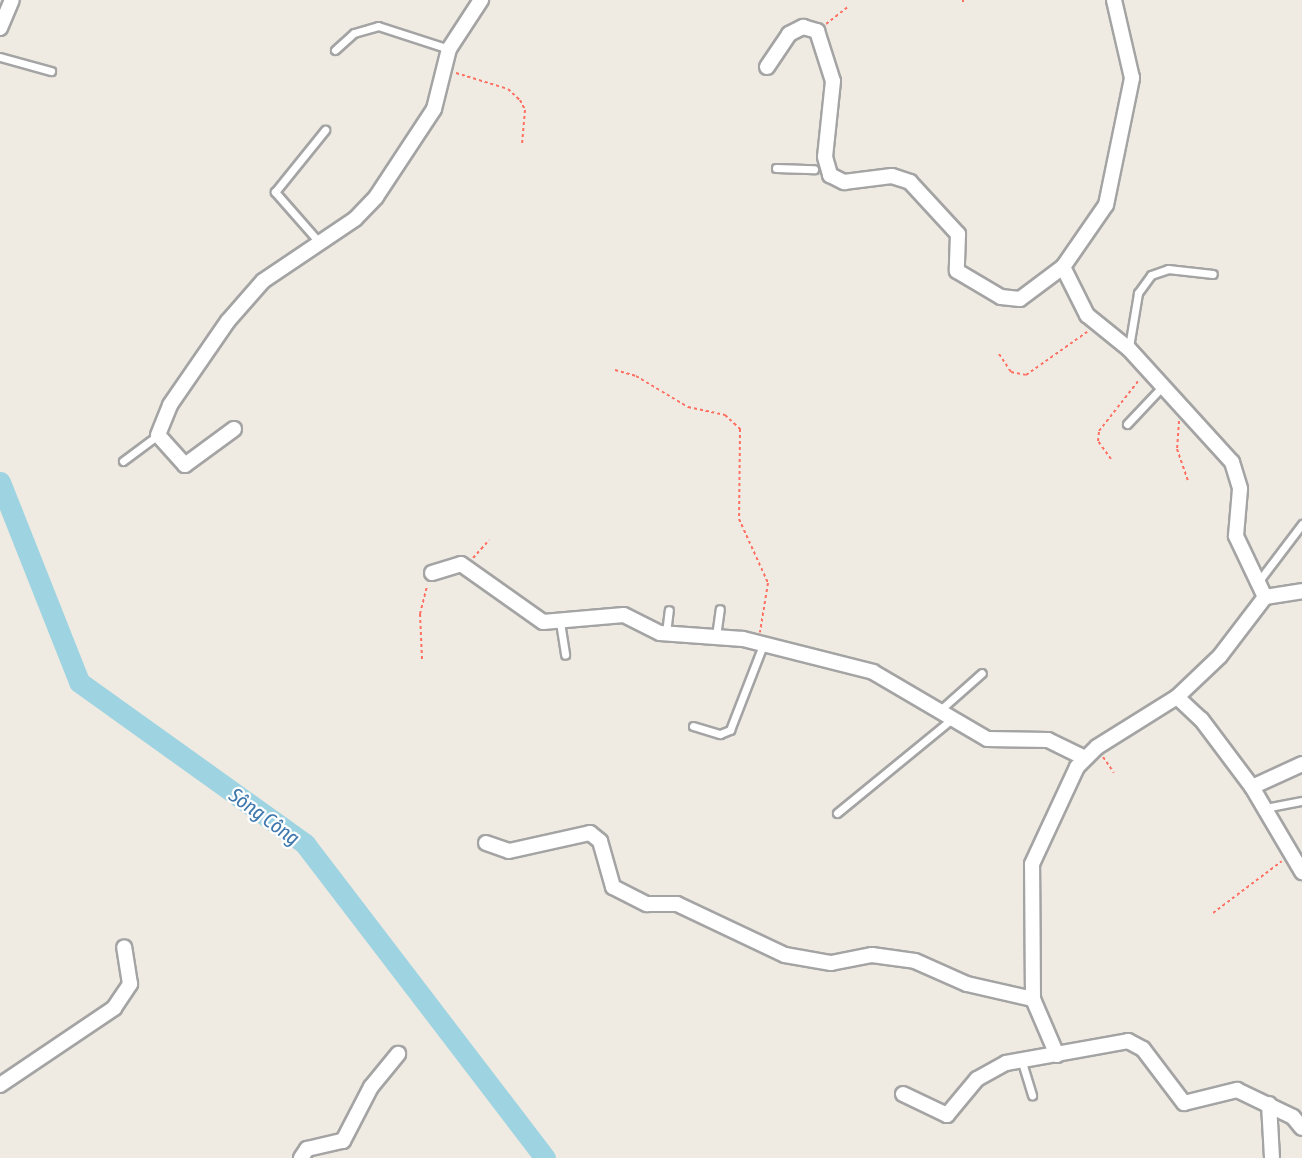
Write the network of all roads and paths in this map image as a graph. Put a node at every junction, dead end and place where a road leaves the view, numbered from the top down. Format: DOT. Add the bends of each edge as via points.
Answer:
graph roads {
  1 [pos="12,0"];
  2 [pos="481,0"];
  3 [pos="1114,0"];
  4 [pos="848,7"];
  5 [pos="0,28"];
  6 [pos="817,31"];
  7 [pos="449,49"];
  8 [pos="335,50"];
  9 [pos="0,57"];
  10 [pos="767,67"];
  11 [pos="444,69"];
  12 [pos="51,71"];
  13 [pos="325,130"];
  14 [pos="522,146"];
  15 [pos="776,168"];
  16 [pos="821,168"];
  17 [pos="320,242"];
  18 [pos="1063,267"];
  19 [pos="1214,274"];
  20 [pos="1096,324"];
  21 [pos="1129,350"];
  22 [pos="999,354"];
  23 [pos="615,370"];
  24 [pos="1146,371"];
  25 [pos="1160,389"];
  26 [pos="1181,410"];
  27 [pos="1127,424"];
  28 [pos="234,429"];
  29 [pos="158,435"];
  30 [pos="1111,459"];
  31 [pos="123,461"];
  32 [pos="1188,481"];
  33 [pos="1302,524"];
  34 [pos="489,540"];
  35 [pos="467,566"];
  36 [pos="432,573"];
  37 [pos="1258,582"];
  38 [pos="1302,591"];
  39 [pos="1265,597"];
  40 [pos="720,609"];
  41 [pos="669,610"];
  42 [pos="560,622"];
  43 [pos="666,633"];
  44 [pos="716,636"];
  45 [pos="760,644"];
  46 [pos="565,655"];
  47 [pos="422,659"];
  48 [pos="982,673"];
  49 [pos="1178,697"];
  50 [pos="939,711"];
  51 [pos="952,719"];
  52 [pos="693,726"];
  53 [pos="1097,747"];
  54 [pos="1083,757"];
  55 [pos="1302,764"];
  56 [pos="1114,773"];
  57 [pos="1252,787"];
  58 [pos="1302,801"];
  59 [pos="1265,808"];
  60 [pos="837,813"];
  61 [pos="486,843"];
  62 [pos="1292,854"];
  63 [pos="1302,872"];
  64 [pos="1213,913"];
  65 [pos="124,947"];
  66 [pos="1033,999"];
  67 [pos="398,1054"];
  68 [pos="1057,1055"];
  69 [pos="1022,1059"];
  70 [pos="0,1085"];
  71 [pos="903,1094"];
  72 [pos="1032,1095"];
  73 [pos="1269,1104"];
  74 [pos="1302,1128"];
  75 [pos="301,1158"];
  76 [pos="1272,1158"];
  1 -- 5 [label="street"];
  2 -- 7 [label="street"];
  3 -- 18 [label="street" via="1131,62 1129,95 1106,206"];
  4 -- 6 [label="path"];
  6 -- 10 [label="street" via="803,27 789,34"];
  6 -- 16 [label="street" via="833,81"];
  7 -- 8 [label="lane" via="378,26 354,33"];
  7 -- 11 [label="street"];
  9 -- 12 [label="lane"];
  11 -- 14 [label="path" via="508,89 520,100 525,110"];
  11 -- 17 [label="street" via="434,109 376,197"];
  13 -- 17 [label="lane" via="275,192"];
  15 -- 16 [label="lane"];
  16 -- 18 [label="street" via="844,182 892,176 910,182 958,234 957,271 1001,297 1030,296"];
  17 -- 29 [label="street" via="273,273 228,321 170,405"];
  18 -- 20 [label="street"];
  19 -- 21 [label="lane" via="1168,269 1150,275 1138,293"];
  20 -- 21 [label="street"];
  20 -- 22 [label="path" via="1026,375 1011,372"];
  21 -- 24 [label="street"];
  23 -- 45 [label="path" via="636,376 688,406 725,415 740,429 739,519 768,583"];
  24 -- 25 [label="street"];
  24 -- 30 [label="path" via="1099,431 1099,445"];
  25 -- 26 [label="street"];
  25 -- 27 [label="lane"];
  26 -- 32 [label="path" via="1177,449"];
  26 -- 37 [label="street" via="1232,462 1240,489 1236,536"];
  28 -- 29 [label="street" via="185,465"];
  29 -- 31 [label="lane"];
  33 -- 37 [label="lane"];
  34 -- 35 [label="path"];
  35 -- 36 [label="street" via="452,565"];
  35 -- 42 [label="street" via="533,618"];
  36 -- 47 [label="path" via="420,614"];
  37 -- 39 [label="street"];
  38 -- 39 [label="street"];
  39 -- 49 [label="street" via="1220,656"];
  40 -- 44 [label="lane"];
  41 -- 43 [label="lane"];
  42 -- 43 [label="street" via="624,615"];
  42 -- 46 [label="lane"];
  43 -- 44 [label="street"];
  44 -- 45 [label="street"];
  45 -- 50 [label="street" via="873,672"];
  45 -- 52 [label="lane" via="730,730 720,734"];
  48 -- 50 [label="lane"];
  49 -- 53 [label="street"];
  49 -- 57 [label="street" via="1201,719"];
  50 -- 51 [label="street"];
  51 -- 54 [label="street" via="987,740 1048,740"];
  51 -- 60 [label="lane"];
  53 -- 54 [label="street"];
  53 -- 56 [label="path"];
  54 -- 66 [label="street" via="1032,864"];
  55 -- 57 [label="street"];
  57 -- 59 [label="street"];
  58 -- 59 [label="lane"];
  59 -- 62 [label="street"];
  61 -- 66 [label="street" via="508,851 590,833 600,841 613,886 647,904 677,904 785,955 831,963 872,955 915,961 967,984"];
  62 -- 63 [label="street"];
  62 -- 64 [label="path"];
  65 -- 70 [label="street" via="130,984 114,1008"];
  66 -- 68 [label="street"];
  67 -- 75 [label="street" via="371,1087 343,1141 307,1149"];
  68 -- 69 [label="street"];
  68 -- 73 [label="street" via="1136,1042 1184,1103 1227,1088"];
  69 -- 71 [label="street" via="977,1079 947,1115"];
  69 -- 72 [label="lane"];
  73 -- 74 [label="street"];
  73 -- 76 [label="street"];
}
